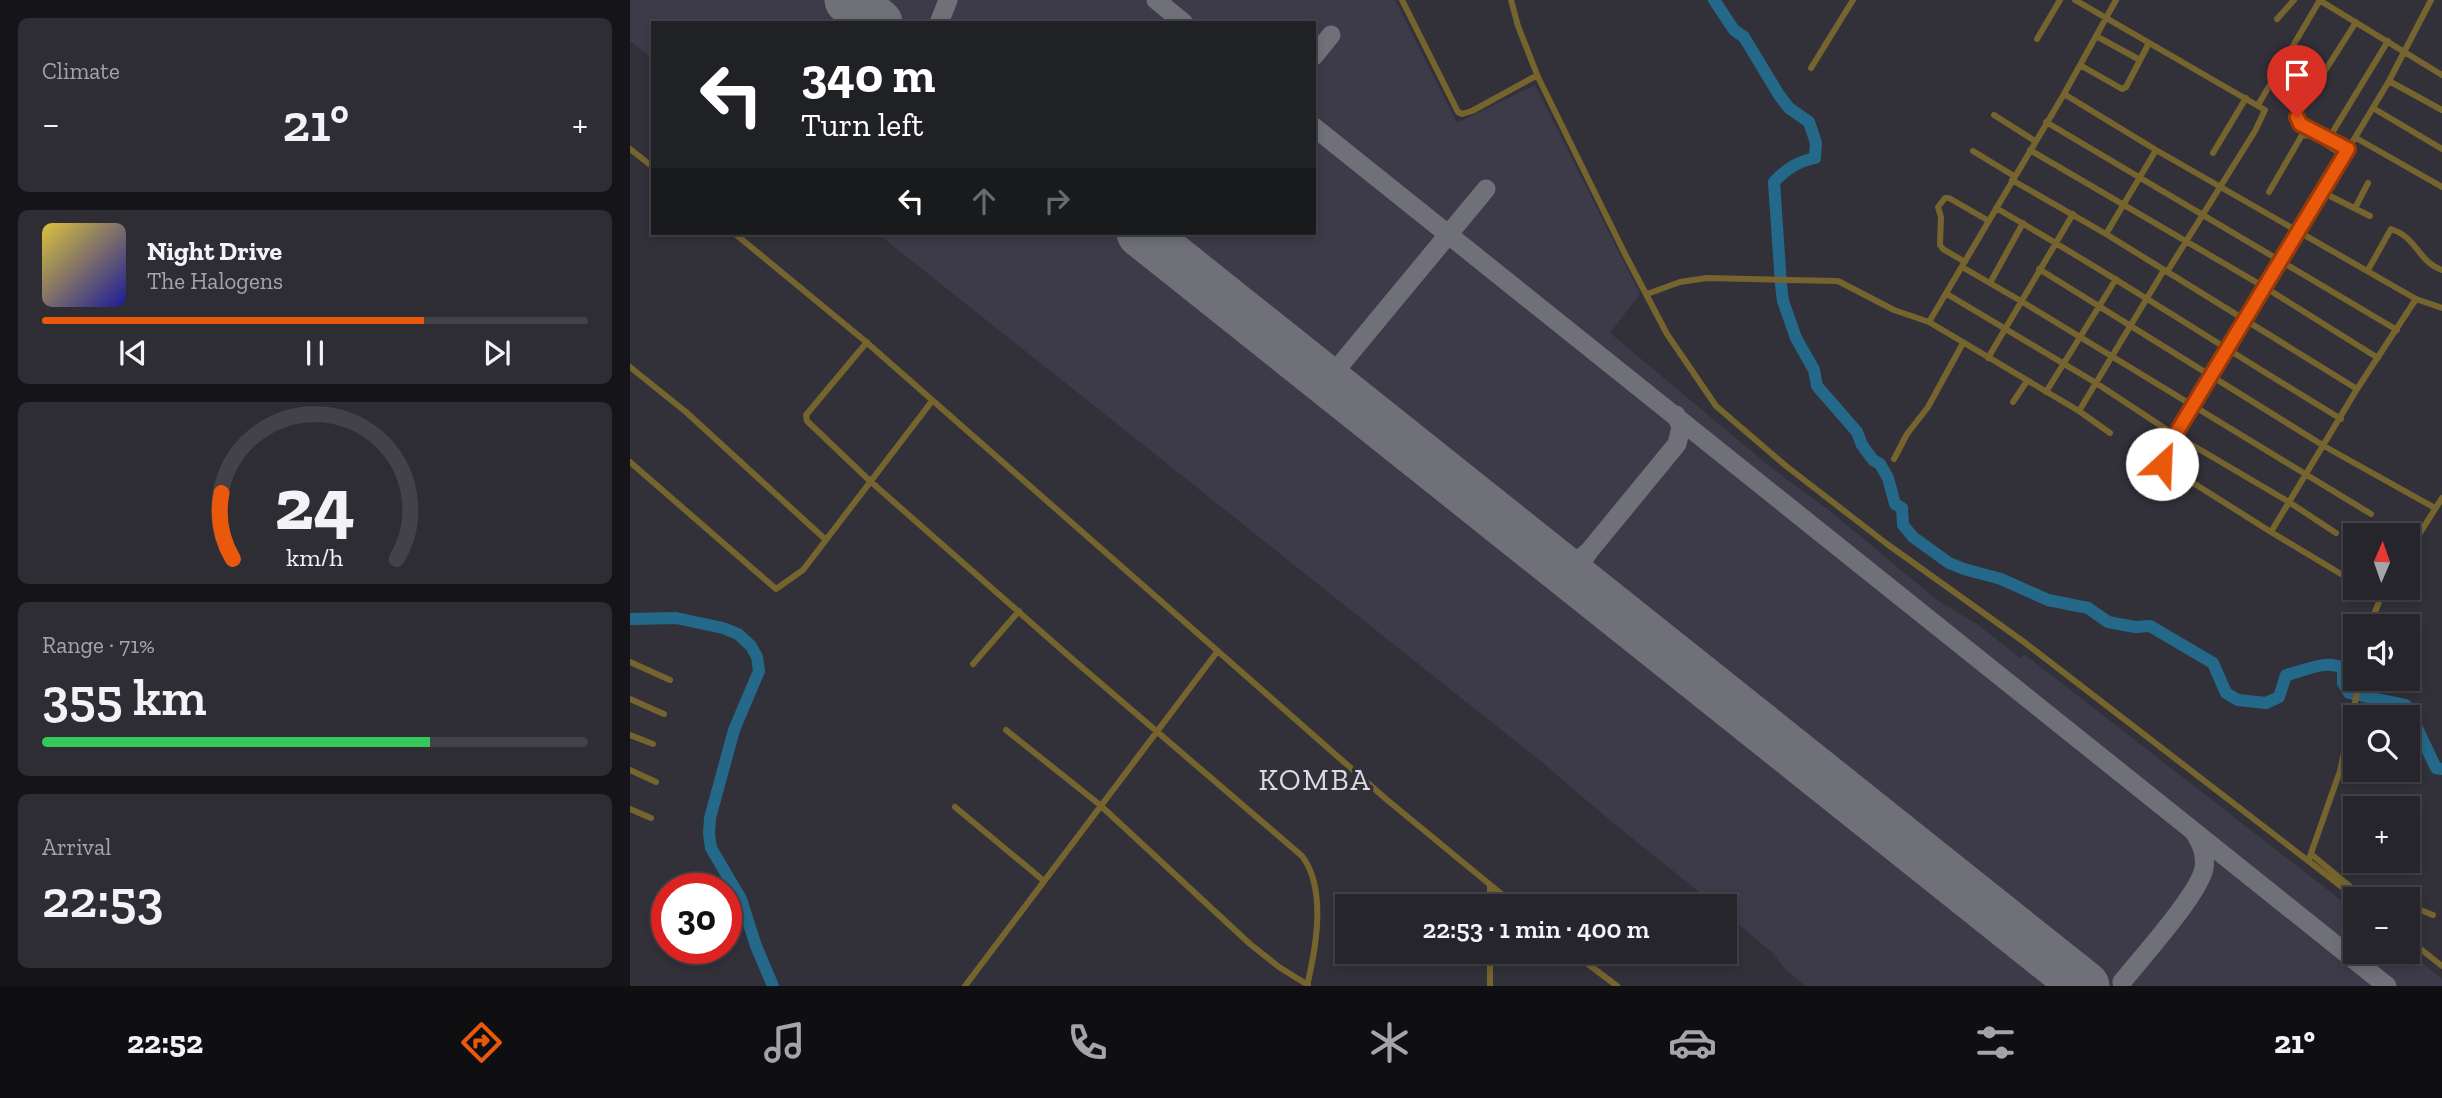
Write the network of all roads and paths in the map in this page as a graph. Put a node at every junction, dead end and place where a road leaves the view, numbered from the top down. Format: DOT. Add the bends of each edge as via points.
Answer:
graph roads {
  1 [pos="1402,0"];
  2 [pos="1511,0"];
  3 [pos="1853,0"];
  4 [pos="2060,0"];
  5 [pos="2075,0"];
  6 [pos="2116,0"];
  7 [pos="2294,0"];
  8 [pos="2320,0"];
  9 [pos="2431,0"];
  10 [pos="2106,18"];
  11 [pos="2277,19"];
  12 [pos="2357,22"];
  13 [pos="2096,36"];
  14 [pos="2037,39"];
  15 [pos="2388,41"];
  16 [pos="2149,43"];
  17 [pos="2405,51"];
  18 [pos="2140,60"];
  19 [pos="2080,65"];
  20 [pos="1811,68"];
  21 [pos="2442,75"];
  22 [pos="1538,77"];
  23 [pos="2389,82"];
  24 [pos="2063,94"];
  25 [pos="2246,98"];
  26 [pos="2258,105"];
  27 [pos="2373,108"];
  28 [pos="2442,110"];
  29 [pos="1994,115"];
  30 [pos="2046,122"];
  31 [pos="2329,138"];
  32 [pos="2356,138"];
  33 [pos="2035,141"];
  34 [pos="630,149"];
  35 [pos="2348,149"];
  36 [pos="2442,149"];
  37 [pos="1973,150"];
  38 [pos="2030,150"];
  39 [pos="2156,150"];
  40 [pos="2213,153"];
  41 [pos="2344,156"];
  42 [pos="651,165"];
  43 [pos="2013,178"];
  44 [pos="2140,178"];
  45 [pos="2368,183"];
  46 [pos="2220,187"];
  47 [pos="2442,187"];
  48 [pos="2269,192"];
  49 [pos="2322,192"];
  50 [pos="2123,205"];
  51 [pos="1996,208"];
  52 [pos="2355,208"];
  53 [pos="2073,214"];
  54 [pos="2203,214"];
  55 [pos="2370,216"];
  56 [pos="1989,221"];
  57 [pos="2023,223"];
  58 [pos="2300,232"];
  59 [pos="2106,234"];
  60 [pos="736,235"];
  61 [pos="2054,242"];
  62 [pos="2185,242"];
  63 [pos="2282,261"];
  64 [pos="1963,264"];
  65 [pos="2039,269"];
  66 [pos="2368,270"];
  67 [pos="2442,270"];
  68 [pos="2166,271"];
  69 [pos="2116,279"];
  70 [pos="1990,283"];
  71 [pos="2266,288"];
  72 [pos="1647,294"];
  73 [pos="1947,294"];
  74 [pos="2148,299"];
  75 [pos="2416,299"];
  76 [pos="2021,301"];
  77 [pos="2099,307"];
  78 [pos="2442,308"];
  79 [pos="2246,320"];
  80 [pos="1929,322"];
  81 [pos="2130,327"];
  82 [pos="2005,329"];
  83 [pos="2398,330"];
  84 [pos="2081,337"];
  85 [pos="867,342"];
  86 [pos="1963,343"];
  87 [pos="2228,351"];
  88 [pos="2112,356"];
  89 [pos="1988,358"];
  90 [pos="2378,358"];
  91 [pos="2065,364"];
  92 [pos="630,367"];
  93 [pos="2210,376"];
  94 [pos="2027,381"];
  95 [pos="2096,383"];
  96 [pos="2357,389"];
  97 [pos="2046,392"];
  98 [pos="932,401"];
  99 [pos="2013,402"];
  100 [pos="2194,406"];
  101 [pos="2079,411"];
  102 [pos="2341,419"];
  103 [pos="2110,433"];
  104 [pos="2175,435"];
  105 [pos="2324,446"];
  106 [pos="1894,459"];
  107 [pos="630,462"];
  108 [pos="2306,473"];
  109 [pos="870,481"];
  110 [pos="2442,498"];
  111 [pos="2289,502"];
  112 [pos="2435,508"];
  113 [pos="2371,514"];
  114 [pos="2271,532"];
  115 [pos="2420,532"];
  116 [pos="2336,533"];
  117 [pos="826,540"];
  118 [pos="2343,575"];
  119 [pos="1019,611"];
  120 [pos="1217,652"];
  121 [pos="630,663"];
  122 [pos="973,664"];
  123 [pos="670,680"];
  124 [pos="2358,691"];
  125 [pos="630,699"];
  126 [pos="664,714"];
  127 [pos="1006,730"];
  128 [pos="1157,732"];
  129 [pos="630,734"];
  130 [pos="653,744"];
  131 [pos="630,770"];
  132 [pos="656,782"];
  133 [pos="1100,805"];
  134 [pos="955,807"];
  135 [pos="630,809"];
  136 [pos="652,818"];
  137 [pos="2310,856"];
  138 [pos="1044,881"];
  139 [pos="1490,885"];
  140 [pos="2345,887"];
  141 [pos="2350,887"];
  142 [pos="1490,894"];
  143 [pos="1501,894"];
  144 [pos="2420,910"];
  145 [pos="2433,915"];
  146 [pos="2420,949"];
  147 [pos="1490,964"];
  148 [pos="1588,964"];
  149 [pos="2442,966"];
  150 [pos="1308,985"];
  151 [pos="964,986"];
  152 [pos="1490,986"];
  153 [pos="1617,986"];
  1 -- 22 [label="street" via="1458,112 1472,111"];
  2 -- 22 [label="street"];
  3 -- 20 [label="street"];
  4 -- 14 [label="street"];
  5 -- 10 [label="street"];
  6 -- 10 [label="street"];
  7 -- 11 [label="street"];
  8 -- 12 [label="street"];
  8 -- 26 [label="street"];
  9 -- 17 [label="street"];
  10 -- 13 [label="street"];
  10 -- 16 [label="street"];
  12 -- 15 [label="street"];
  12 -- 31 [label="street" via="2297,115 2300,124"];
  13 -- 18 [label="street"];
  13 -- 19 [label="street"];
  15 -- 17 [label="street"];
  15 -- 31 [label="street"];
  16 -- 18 [label="street"];
  16 -- 25 [label="street"];
  17 -- 21 [label="street"];
  17 -- 23 [label="street"];
  18 -- 19 [label="street" via="2122,89"];
  19 -- 24 [label="street"];
  22 -- 72 [label="street"];
  23 -- 27 [label="street"];
  23 -- 28 [label="street"];
  24 -- 30 [label="street"];
  24 -- 39 [label="street"];
  25 -- 26 [label="street"];
  25 -- 40 [label="street"];
  26 -- 46 [label="street" via="2265,113"];
  27 -- 32 [label="street"];
  27 -- 36 [label="street"];
  29 -- 33 [label="street"];
  30 -- 33 [label="street"];
  30 -- 44 [label="street"];
  31 -- 35 [label="street"];
  32 -- 35 [label="street"];
  32 -- 47 [label="street"];
  33 -- 38 [label="street"];
  34 -- 42 [label="street"];
  35 -- 41 [label="street"];
  37 -- 43 [label="street"];
  38 -- 43 [label="street"];
  38 -- 50 [label="street"];
  39 -- 44 [label="street"];
  39 -- 46 [label="street"];
  41 -- 48 [label="street" via="2313,136 2302,135"];
  41 -- 49 [label="street"];
  43 -- 51 [label="street"];
  43 -- 53 [label="street"];
  44 -- 50 [label="street"];
  44 -- 54 [label="street"];
  45 -- 52 [label="street"];
  46 -- 54 [label="street"];
  46 -- 58 [label="street"];
  49 -- 52 [label="street"];
  49 -- 58 [label="street"];
  50 -- 59 [label="street"];
  50 -- 62 [label="street"];
  51 -- 56 [label="street"];
  51 -- 57 [label="street"];
  52 -- 55 [label="street"];
  53 -- 59 [label="street"];
  53 -- 61 [label="street"];
  54 -- 62 [label="street"];
  54 -- 63 [label="street"];
  56 -- 64 [label="street"];
  56 -- 64 [label="street" via="1949,198 1939,203 1941,247"];
  57 -- 61 [label="street"];
  57 -- 70 [label="street"];
  58 -- 63 [label="street"];
  58 -- 66 [label="street"];
  59 -- 68 [label="street"];
  60 -- 85 [label="street"];
  61 -- 65 [label="street"];
  61 -- 69 [label="street"];
  62 -- 68 [label="street"];
  62 -- 71 [label="street"];
  63 -- 71 [label="street"];
  63 -- 83 [label="street"];
  64 -- 70 [label="street"];
  64 -- 73 [label="street"];
  65 -- 76 [label="street"];
  65 -- 77 [label="street"];
  66 -- 67 [label="street" via="2391,229 2407,237 2429,264"];
  66 -- 75 [label="street"];
  68 -- 74 [label="street"];
  68 -- 79 [label="street"];
  69 -- 74 [label="street"];
  69 -- 77 [label="street"];
  70 -- 76 [label="street"];
  71 -- 79 [label="street"];
  71 -- 90 [label="street"];
  72 -- 80 [label="street" via="1707,278 1838,281"];
  72 -- 137 [label="street" via="1679,355 1730,420 1887,544"];
  73 -- 80 [label="street"];
  73 -- 82 [label="street"];
  74 -- 81 [label="street"];
  74 -- 87 [label="street"];
  75 -- 78 [label="street"];
  75 -- 83 [label="street"];
  76 -- 82 [label="street"];
  76 -- 84 [label="street"];
  77 -- 81 [label="street"];
  77 -- 84 [label="street"];
  79 -- 87 [label="street"];
  79 -- 96 [label="street"];
  80 -- 86 [label="street"];
  81 -- 88 [label="street"];
  81 -- 93 [label="street"];
  82 -- 89 [label="street"];
  82 -- 91 [label="street"];
  83 -- 90 [label="street"];
  84 -- 88 [label="street"];
  84 -- 91 [label="street"];
  85 -- 98 [label="street"];
  85 -- 109 [label="street" via="806,417"];
  86 -- 89 [label="street"];
  86 -- 106 [label="street"];
  87 -- 93 [label="street"];
  87 -- 102 [label="street"];
  88 -- 95 [label="street"];
  88 -- 100 [label="street"];
  89 -- 94 [label="street"];
  90 -- 96 [label="street"];
  91 -- 95 [label="street"];
  91 -- 97 [label="street"];
  92 -- 117 [label="street"];
  93 -- 100 [label="street"];
  93 -- 105 [label="street"];
  94 -- 97 [label="street"];
  94 -- 99 [label="street"];
  95 -- 101 [label="street"];
  95 -- 104 [label="street"];
  96 -- 102 [label="street"];
  97 -- 101 [label="street"];
  98 -- 109 [label="street"];
  98 -- 120 [label="street"];
  100 -- 104 [label="street"];
  100 -- 108 [label="street"];
  101 -- 103 [label="street"];
  102 -- 105 [label="street"];
  104 -- 111 [label="street"];
  104 -- 114 [label="street" via="2161,463"];
  105 -- 108 [label="street"];
  105 -- 112 [label="street"];
  107 -- 117 [label="street" via="776,589 803,570"];
  108 -- 111 [label="street"];
  108 -- 113 [label="street"];
  109 -- 117 [label="street"];
  109 -- 119 [label="street"];
  110 -- 112 [label="street"];
  111 -- 114 [label="street"];
  111 -- 116 [label="street"];
  112 -- 115 [label="street"];
  114 -- 118 [label="street"];
  119 -- 122 [label="street"];
  119 -- 128 [label="street"];
  120 -- 128 [label="street"];
  120 -- 139 [label="street"];
  121 -- 123 [label="street"];
  124 -- 137 [label="street" via="2334,792"];
  125 -- 126 [label="street"];
  127 -- 133 [label="street"];
  128 -- 133 [label="street"];
  128 -- 150 [label="street" via="1309,865 1316,902 1316,944"];
  129 -- 130 [label="street"];
  131 -- 132 [label="street"];
  133 -- 138 [label="street"];
  133 -- 150 [label="street" via="1250,944"];
  134 -- 138 [label="street"];
  135 -- 136 [label="street"];
  137 -- 140 [label="street"];
  137 -- 141 [label="street"];
  138 -- 151 [label="street"];
  139 -- 142 [label="street"];
  139 -- 143 [label="street"];
  144 -- 145 [label="street"];
  146 -- 149 [label="street"];
  147 -- 152 [label="street"];
  148 -- 153 [label="street"];
}
